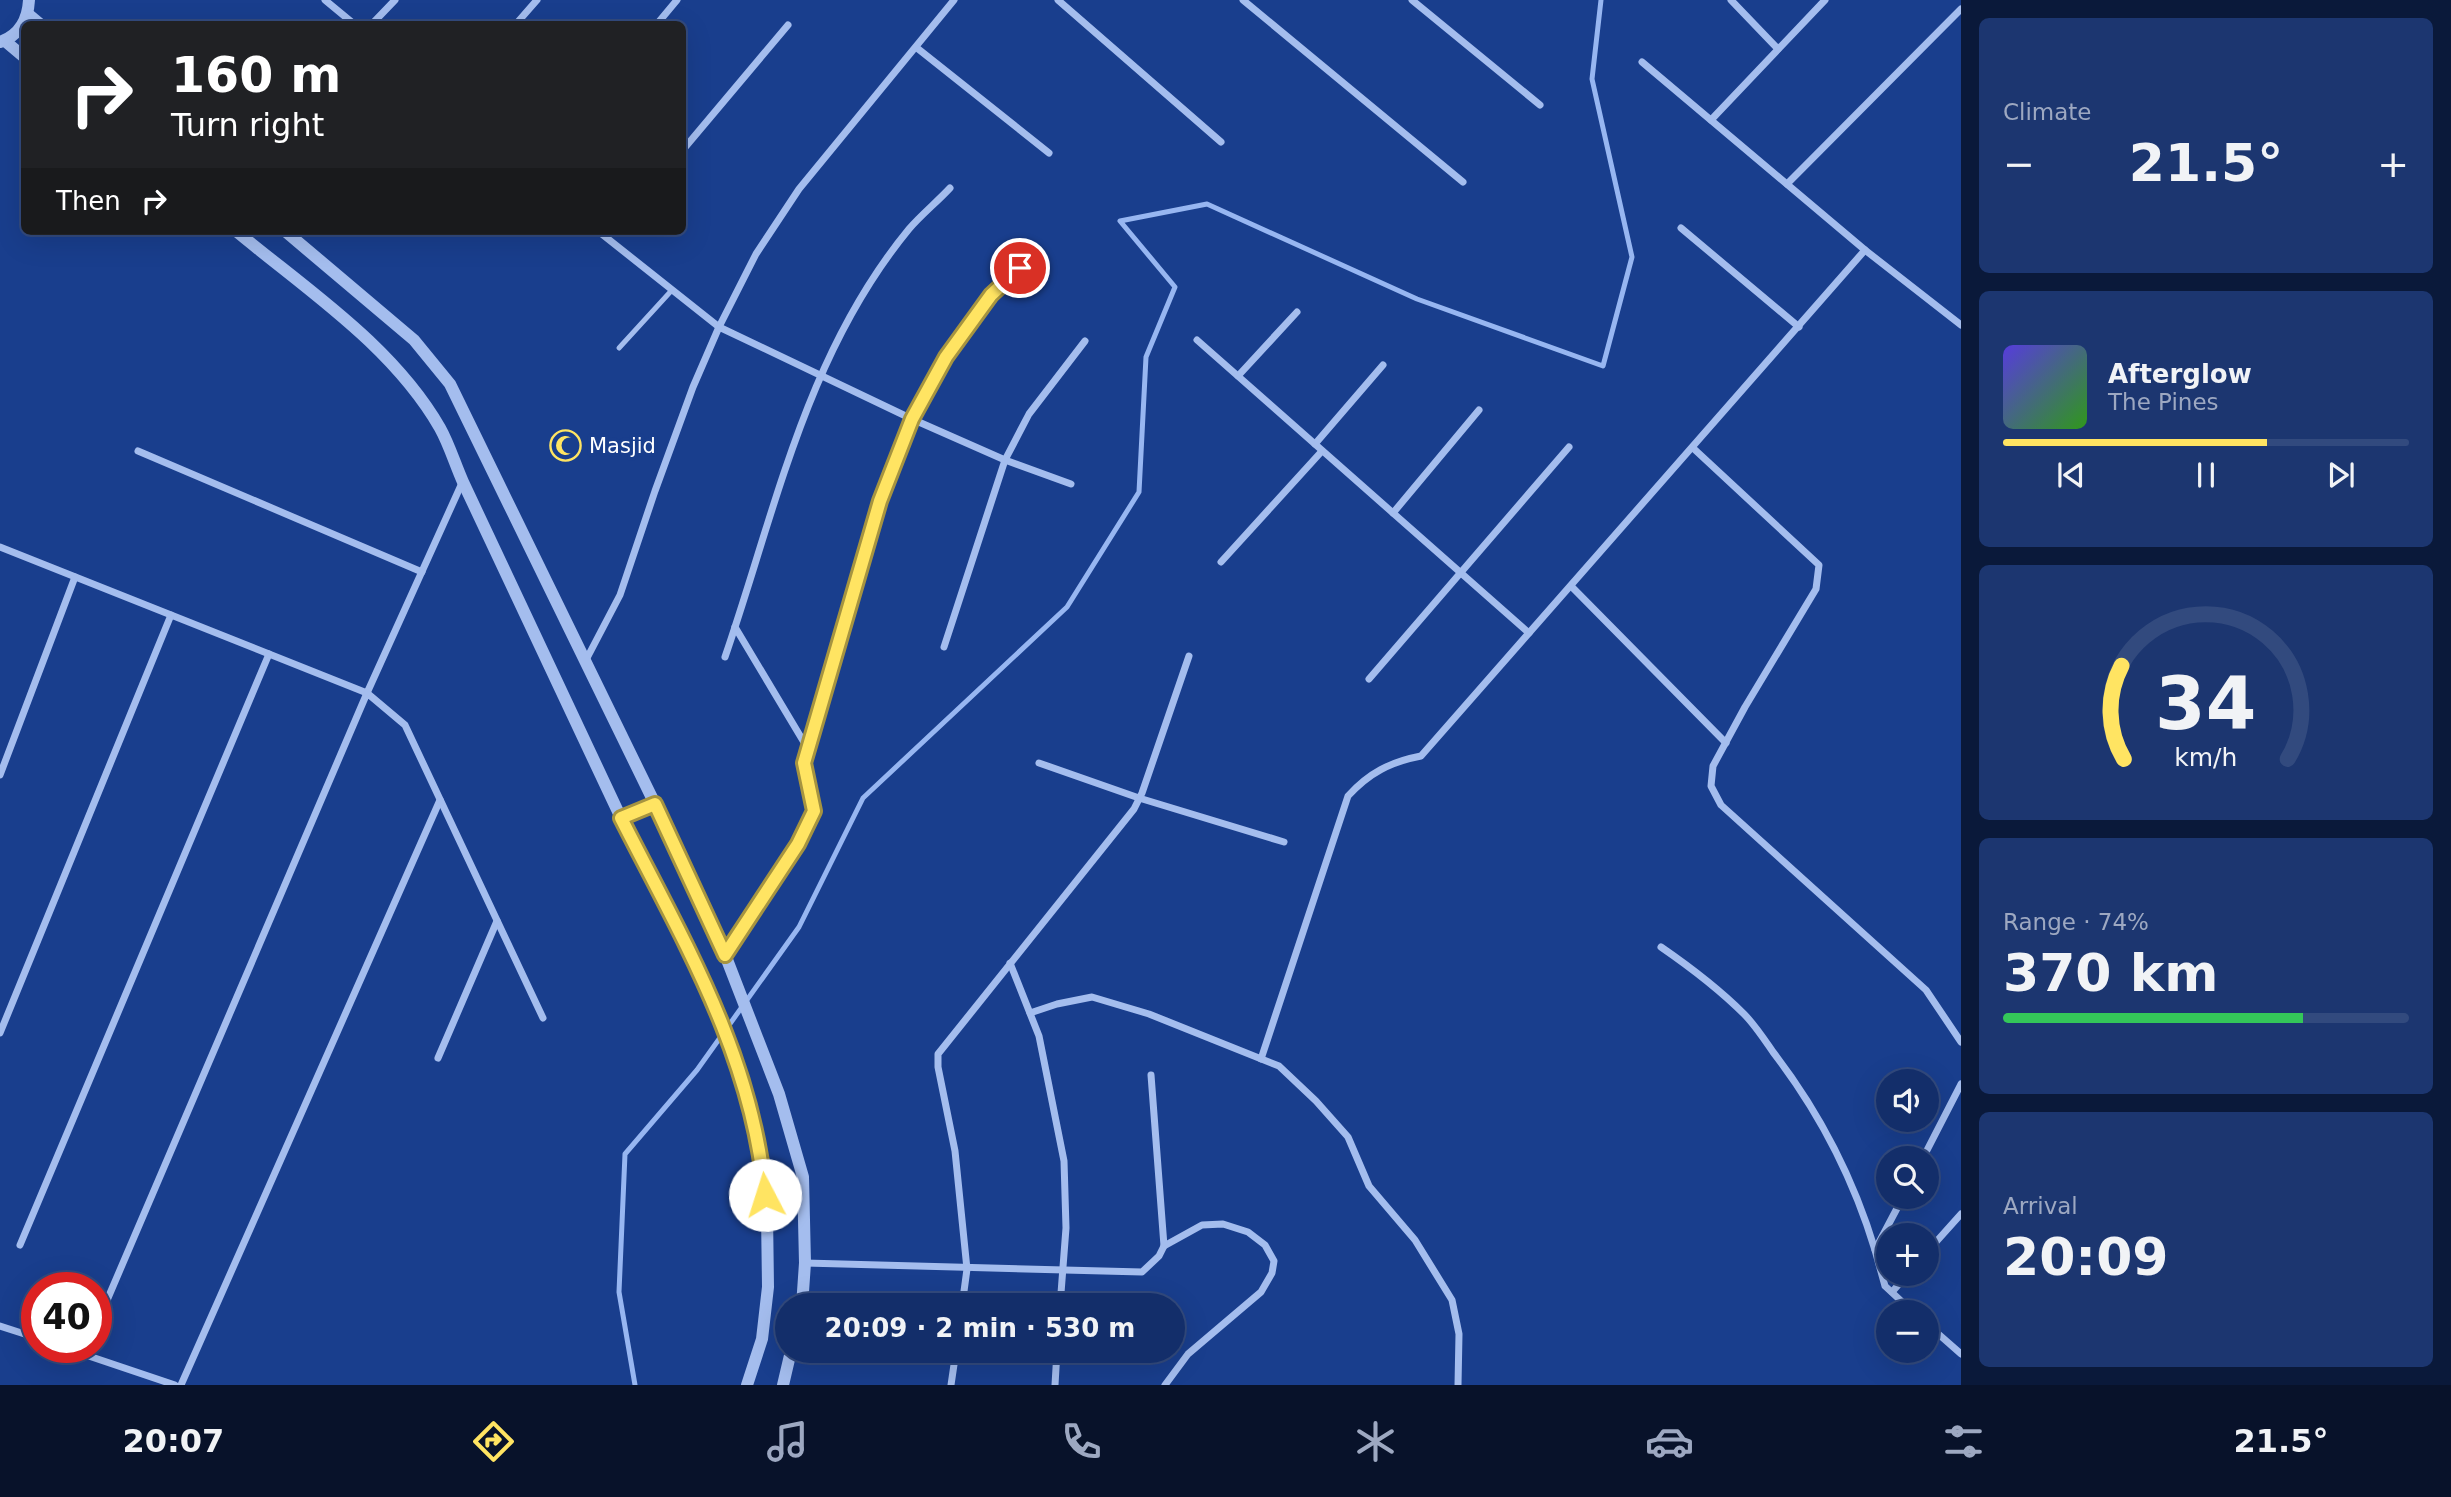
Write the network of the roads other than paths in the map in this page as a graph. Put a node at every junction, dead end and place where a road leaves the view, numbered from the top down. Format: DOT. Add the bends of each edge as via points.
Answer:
graph roads {
  1 [pos="29,0"];
  2 [pos="325,0"];
  3 [pos="395,0"];
  4 [pos="537,0"];
  5 [pos="677,0"];
  6 [pos="954,0"];
  7 [pos="1058,0"];
  8 [pos="1243,0"];
  9 [pos="1412,0"];
  10 [pos="1731,0"];
  11 [pos="1825,0"];
  12 [pos="1961,9"];
  13 [pos="28,14"];
  14 [pos="25,21"];
  15 [pos="36,21"];
  16 [pos="350,21"];
  17 [pos="375,21"];
  18 [pos="519,21"];
  19 [pos="660,21"];
  20 [pos="788,25"];
  21 [pos="21,28"];
  22 [pos="2,42"];
  23 [pos="917,48"];
  24 [pos="1778,49"];
  25 [pos="21,55"];
  26 [pos="1642,62"];
  27 [pos="1540,104"];
  28 [pos="1711,120"];
  29 [pos="1221,142"];
  30 [pos="686,146"];
  31 [pos="1049,153"];
  32 [pos="1463,183"];
  33 [pos="1787,184"];
  34 [pos="950,188"];
  35 [pos="1681,228"];
  36 [pos="241,235"];
  37 [pos="290,235"];
  38 [pos="602,235"];
  39 [pos="612,235"];
  40 [pos="608,240"];
  41 [pos="1865,250"];
  42 [pos="1034,254"];
  43 [pos="672,290"];
  44 [pos="1297,312"];
  45 [pos="1961,325"];
  46 [pos="719,327"];
  47 [pos="1799,327"];
  48 [pos="1197,340"];
  49 [pos="1085,341"];
  50 [pos="619,348"];
  51 [pos="1383,365"];
  52 [pos="820,374"];
  53 [pos="1238,376"];
  54 [pos="1479,410"];
  55 [pos="912,419"];
  56 [pos="1314,444"];
  57 [pos="1569,447"];
  58 [pos="1693,448"];
  59 [pos="138,451"];
  60 [pos="1322,451"];
  61 [pos="1005,460"];
  62 [pos="463,482"];
  63 [pos="1071,484"];
  64 [pos="1393,513"];
  65 [pos="0,547"];
  66 [pos="1221,562"];
  67 [pos="422,572"];
  68 [pos="1461,573"];
  69 [pos="75,577"];
  70 [pos="1571,586"];
  71 [pos="171,615"];
  72 [pos="735,627"];
  73 [pos="1529,634"];
  74 [pos="944,647"];
  75 [pos="269,654"];
  76 [pos="1189,656"];
  77 [pos="725,657"];
  78 [pos="585,661"];
  79 [pos="1369,679"];
  80 [pos="367,693"];
  81 [pos="1726,743"];
  82 [pos="808,749"];
  83 [pos="1040,763"];
  84 [pos="0,775"];
  85 [pos="1139,799"];
  86 [pos="440,800"];
  87 [pos="655,804"];
  88 [pos="621,818"];
  89 [pos="1284,842"];
  90 [pos="497,921"];
  91 [pos="1661,947"];
  92 [pos="725,955"];
  93 [pos="1010,963"];
  94 [pos="1030,1013"];
  95 [pos="543,1018"];
  96 [pos="0,1033"];
  97 [pos="1961,1042"];
  98 [pos="438,1059"];
  99 [pos="1261,1059"];
  100 [pos="1151,1075"];
  101 [pos="1961,1084"];
  102 [pos="1929,1146"];
  103 [pos="1897,1209"];
  104 [pos="1961,1214"];
  105 [pos="1939,1239"];
  106 [pos="20,1245"];
  107 [pos="1164,1246"];
  108 [pos="1875,1250"];
  109 [pos="805,1263"];
  110 [pos="967,1269"];
  111 [pos="1062,1270"];
  112 [pos="1897,1286"];
  113 [pos="112,1289"];
  114 [pos="1892,1292"];
  115 [pos="803,1293"];
  116 [pos="964,1293"];
  117 [pos="1061,1293"];
  118 [pos="1900,1300"];
  119 [pos="0,1326"];
  120 [pos="21,1333"];
  121 [pos="1939,1335"];
  122 [pos="1961,1354"];
  123 [pos="112,1361"];
  124 [pos="788,1363"];
  125 [pos="954,1363"];
  126 [pos="1056,1363"];
  127 [pos="175,1385"];
  128 [pos="181,1385"];
  129 [pos="747,1385"];
  130 [pos="783,1385"];
  131 [pos="951,1385"];
  132 [pos="1055,1385"];
  133 [pos="1165,1385"];
  134 [pos="1458,1385"];
  1 -- 13 [label="street"];
  2 -- 16 [label="street"];
  3 -- 17 [label="street"];
  4 -- 18 [label="street"];
  5 -- 19 [label="street"];
  6 -- 23 [label="street"];
  7 -- 29 [label="street"];
  8 -- 32 [label="street"];
  9 -- 27 [label="street"];
  10 -- 24 [label="street"];
  11 -- 24 [label="street"];
  12 -- 33 [label="street"];
  13 -- 14 [label="street"];
  13 -- 15 [label="street"];
  20 -- 30 [label="street"];
  21 -- 22 [label="street"];
  22 -- 25 [label="street"];
  23 -- 31 [label="street"];
  23 -- 46 [label="street" via="799,189 756,254"];
  24 -- 28 [label="street"];
  26 -- 28 [label="street"];
  28 -- 33 [label="street"];
  33 -- 41 [label="street"];
  34 -- 52 [label="street" via="909,229 866,291"];
  35 -- 47 [label="street"];
  36 -- 62 [label="street" via="363,335 411,386 440,428"];
  37 -- 78 [label="street" via="414,340 450,384"];
  38 -- 40 [label="street"];
  39 -- 40 [label="street"];
  40 -- 43 [label="street"];
  41 -- 45 [label="street"];
  41 -- 47 [label="street"];
  42 -- 55 [label="street" via="991,295 953,347"];
  43 -- 46 [label="street"];
  43 -- 50 [label="lane"];
  44 -- 53 [label="street"];
  46 -- 52 [label="street"];
  46 -- 78 [label="street" via="654,491 620,595"];
  47 -- 58 [label="street"];
  48 -- 53 [label="street"];
  49 -- 61 [label="street" via="1030,414"];
  51 -- 56 [label="street"];
  52 -- 55 [label="street"];
  52 -- 72 [label="street" via="791,447"];
  53 -- 56 [label="street"];
  54 -- 64 [label="street"];
  55 -- 61 [label="street"];
  55 -- 82 [label="street" via="880,501"];
  56 -- 60 [label="street"];
  57 -- 68 [label="street"];
  58 -- 70 [label="street"];
  58 -- 81 [label="street" via="1819,565 1816,589"];
  59 -- 67 [label="street"];
  60 -- 64 [label="street"];
  60 -- 66 [label="street"];
  61 -- 63 [label="street"];
  61 -- 74 [label="street"];
  62 -- 67 [label="street"];
  62 -- 88 [label="street"];
  64 -- 68 [label="street"];
  65 -- 69 [label="street"];
  67 -- 80 [label="street"];
  68 -- 73 [label="street"];
  68 -- 79 [label="street"];
  69 -- 71 [label="street"];
  69 -- 84 [label="street"];
  70 -- 73 [label="street"];
  70 -- 81 [label="street"];
  71 -- 75 [label="street"];
  71 -- 96 [label="street"];
  72 -- 77 [label="street"];
  72 -- 82 [label="street"];
  73 -- 99 [label="street" via="1421,756 1398,761 1364,778 1348,796"];
  75 -- 80 [label="street"];
  75 -- 106 [label="street"];
  76 -- 85 [label="street"];
  78 -- 87 [label="street"];
  80 -- 86 [label="street" via="405,726"];
  80 -- 113 [label="street"];
  81 -- 97 [label="street" via="1713,766 1711,786 1721,805 1926,990"];
  82 -- 92 [label="street" via="804,763 814,811 798,844"];
  83 -- 85 [label="street"];
  85 -- 89 [label="street"];
  85 -- 93 [label="street"];
  86 -- 90 [label="street"];
  86 -- 128 [label="street"];
  87 -- 88 [label="street"];
  87 -- 92 [label="street"];
  88 -- 129 [label="street" via="713,1003 750,1101 762,1156 768,1287 762,1339"];
  90 -- 95 [label="street"];
  90 -- 98 [label="street"];
  91 -- 108 [label="street" via="1745,1016 1789,1073 1846,1168"];
  92 -- 109 [label="street" via="779,1094 803,1177"];
  93 -- 94 [label="street"];
  93 -- 110 [label="street" via="938,1054 956,1151"];
  94 -- 99 [label="street" via="1092,998 1149,1014"];
  94 -- 111 [label="street" via="1039,1036 1064,1161"];
  99 -- 134 [label="street" via="1279,1066 1348,1137 1369,1186 1415,1240 1452,1300 1459,1334"];
  100 -- 107 [label="street"];
  101 -- 102 [label="street"];
  103 -- 108 [label="street"];
  104 -- 105 [label="street"];
  107 -- 111 [label="street" via="1142,1272"];
  107 -- 133 [label="street" via="1202,1226 1223,1224 1248,1232 1265,1245 1274,1261 1261,1292 1188,1354"];
  108 -- 114 [label="street" via="1885,1286"];
  109 -- 110 [label="street"];
  109 -- 115 [label="street"];
  110 -- 111 [label="street"];
  110 -- 116 [label="street"];
  111 -- 117 [label="street"];
  112 -- 114 [label="street"];
  114 -- 118 [label="street"];
  119 -- 120 [label="street"];
  121 -- 122 [label="street"];
  123 -- 127 [label="street"];
  124 -- 130 [label="street"];
  125 -- 131 [label="street"];
  126 -- 132 [label="street"];
}
